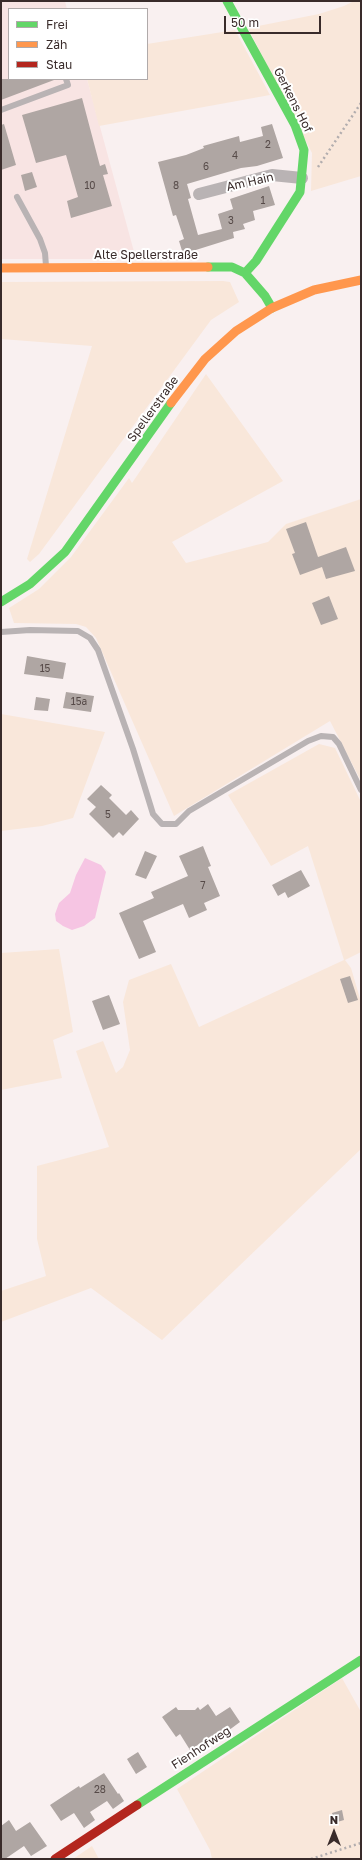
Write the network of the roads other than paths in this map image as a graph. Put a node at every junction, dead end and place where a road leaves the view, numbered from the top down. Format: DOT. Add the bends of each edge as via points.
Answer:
graph roads {
  1 [pos="227,1"];
  2 [pos="66,80"];
  3 [pos="1,110"];
  4 [pos="302,178"];
  5 [pos="199,194"];
  6 [pos="17,197"];
  7 [pos="1,268"];
  8 [pos="46,268"];
  9 [pos="245,273"];
  10 [pos="361,280"];
  11 [pos="272,308"];
  12 [pos="1,602"];
  13 [pos="1,632"];
  14 [pos="361,790"];
  15 [pos="361,1660"];
  16 [pos="55,1859"];
  1 -- 4 [label="street, Gerkens Hof" via="295,125 304,150"];
  2 -- 3 [label="lane" via="68,85"];
  4 -- 5 [label="street, Am Hain" via="272,175"];
  4 -- 9 [label="street, Gerkens Hof" via="300,192 256,261"];
  6 -- 8 [label="lane" via="40,239 45,253"];
  7 -- 8 [label="street, Alte Spellerstraße"];
  8 -- 9 [label="street, Alte Spellerstraße" via="212,266 232,267"];
  9 -- 11 [label="street"];
  10 -- 11 [label="street, Spellerstraße" via="314,290"];
  11 -- 12 [label="street, Spellerstraße" via="236,331 204,359 65,552 30,584"];
  13 -- 14 [label="lane" via="78,631 90,638 98,650 153,814 162,824 176,824 189,812 308,741 321,736 333,738 339,744"];
  15 -- 16 [label="street, Fienhofweg"];
}
